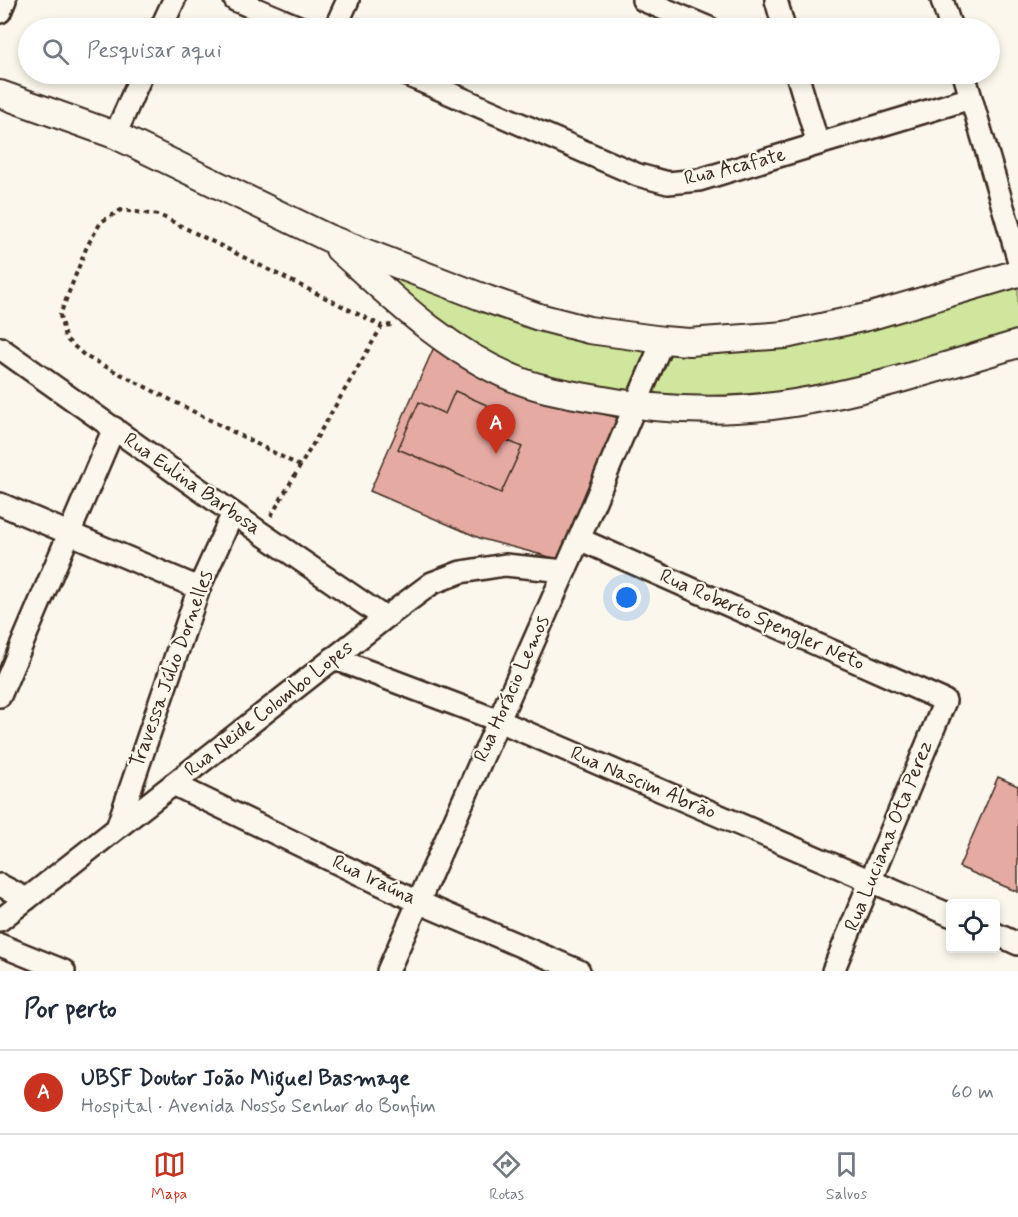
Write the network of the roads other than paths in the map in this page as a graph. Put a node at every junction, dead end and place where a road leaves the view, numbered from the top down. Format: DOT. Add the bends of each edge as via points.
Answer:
graph roads {
  1 [pos="5,0"];
  2 [pos="174,0"];
  3 [pos="235,0"];
  4 [pos="348,0"];
  5 [pos="643,0"];
  6 [pos="776,0"];
  7 [pos="942,0"];
  8 [pos="0,12"];
  9 [pos="166,18"];
  10 [pos="277,18"];
  11 [pos="340,18"];
  12 [pos="685,18"];
  13 [pos="781,18"];
  14 [pos="948,18"];
  15 [pos="138,84"];
  16 [pos="428,84"];
  17 [pos="800,84"];
  18 [pos="967,84"];
  19 [pos="0,94"];
  20 [pos="971,98"];
  21 [pos="115,135"];
  22 [pos="818,144"];
  23 [pos="328,238"];
  24 [pos="1018,258"];
  25 [pos="1018,273"];
  26 [pos="663,340"];
  27 [pos="1018,345"];
  28 [pos="0,348"];
  29 [pos="634,406"];
  30 [pos="114,428"];
  31 [pos="0,504"];
  32 [pos="233,513"];
  33 [pos="70,534"];
  34 [pos="579,539"];
  35 [pos="565,571"];
  36 [pos="199,588"];
  37 [pos="385,618"];
  38 [pos="333,658"];
  39 [pos="0,696"];
  40 [pos="945,701"];
  41 [pos="497,720"];
  42 [pos="173,784"];
  43 [pos="117,828"];
  44 [pos="872,881"];
  45 [pos="0,885"];
  46 [pos="27,899"];
  47 [pos="418,902"];
  48 [pos="946,913"];
  49 [pos="0,920"];
  50 [pos="1000,936"];
  51 [pos="1018,944"];
  52 [pos="0,945"];
  53 [pos="64,971"];
  54 [pos="388,971"];
  55 [pos="579,971"];
  56 [pos="833,971"];
  1 -- 8 [label="street"];
  2 -- 9 [label="street"];
  3 -- 10 [label="street"];
  4 -- 11 [label="street"];
  5 -- 12 [label="street"];
  6 -- 13 [label="street"];
  7 -- 14 [label="street"];
  15 -- 21 [label="street"];
  16 -- 22 [label="street, Rua Acafate" via="638,174 668,183 699,180"];
  17 -- 22 [label="street"];
  18 -- 20 [label="street"];
  19 -- 21 [label="street"];
  20 -- 22 [label="street, Rua Acafate"];
  20 -- 24 [label="street"];
  21 -- 23 [label="street"];
  23 -- 26 [label="street" via="539,318 589,330"];
  23 -- 29 [label="street" via="419,322 464,352 513,378 547,389"];
  25 -- 26 [label="street" via="871,316 785,335 689,342"];
  26 -- 29 [label="street, Rua Horácio Lemos"];
  27 -- 29 [label="street" via="889,382 794,403 688,410"];
  28 -- 30 [label="street, Rua Eulina Barbosa"];
  29 -- 34 [label="street, Rua Horácio Lemos"];
  30 -- 32 [label="street, Rua Eulina Barbosa"];
  30 -- 33 [label="street"];
  31 -- 33 [label="street"];
  32 -- 36 [label="street, Travessa Júlio Dornelles"];
  32 -- 37 [label="street, Rua Eulina Barbosa"];
  33 -- 36 [label="street"];
  33 -- 39 [label="street"];
  34 -- 35 [label="street, Rua Horácio Lemos"];
  34 -- 40 [label="street, Rua Roberto Spengler Neto"];
  35 -- 37 [label="street, Rua Neide Colombo Lopes" via="505,565 461,572 432,583"];
  35 -- 41 [label="street, Rua Horácio Lemos"];
  36 -- 43 [label="street, Travessa Júlio Dornelles"];
  37 -- 38 [label="street, Rua Neide Colombo Lopes"];
  38 -- 41 [label="street, Rua Nascim Abrão"];
  38 -- 42 [label="street, Rua Neide Colombo Lopes"];
  40 -- 44 [label="street, Rua Luciana Ota Perez"];
  41 -- 44 [label="street, Rua Nascim Abrão"];
  41 -- 47 [label="street, Rua Horácio Lemos"];
  42 -- 43 [label="street, Rua Neide Colombo Lopes"];
  42 -- 47 [label="street, Rua Iraúna"];
  43 -- 46 [label="street, Rua Neide Colombo Lopes"];
  44 -- 48 [label="street, Rua Nascim Abrão"];
  44 -- 56 [label="street, Rua Luciana Ota Perez"];
  45 -- 46 [label="street"];
  46 -- 49 [label="street, Rua Neide Colombo Lopes"];
  47 -- 54 [label="street, Rua Horácio Lemos"];
  47 -- 55 [label="street, Rua Iraúna"];
  50 -- 51 [label="street"];
  52 -- 53 [label="street"];
}
